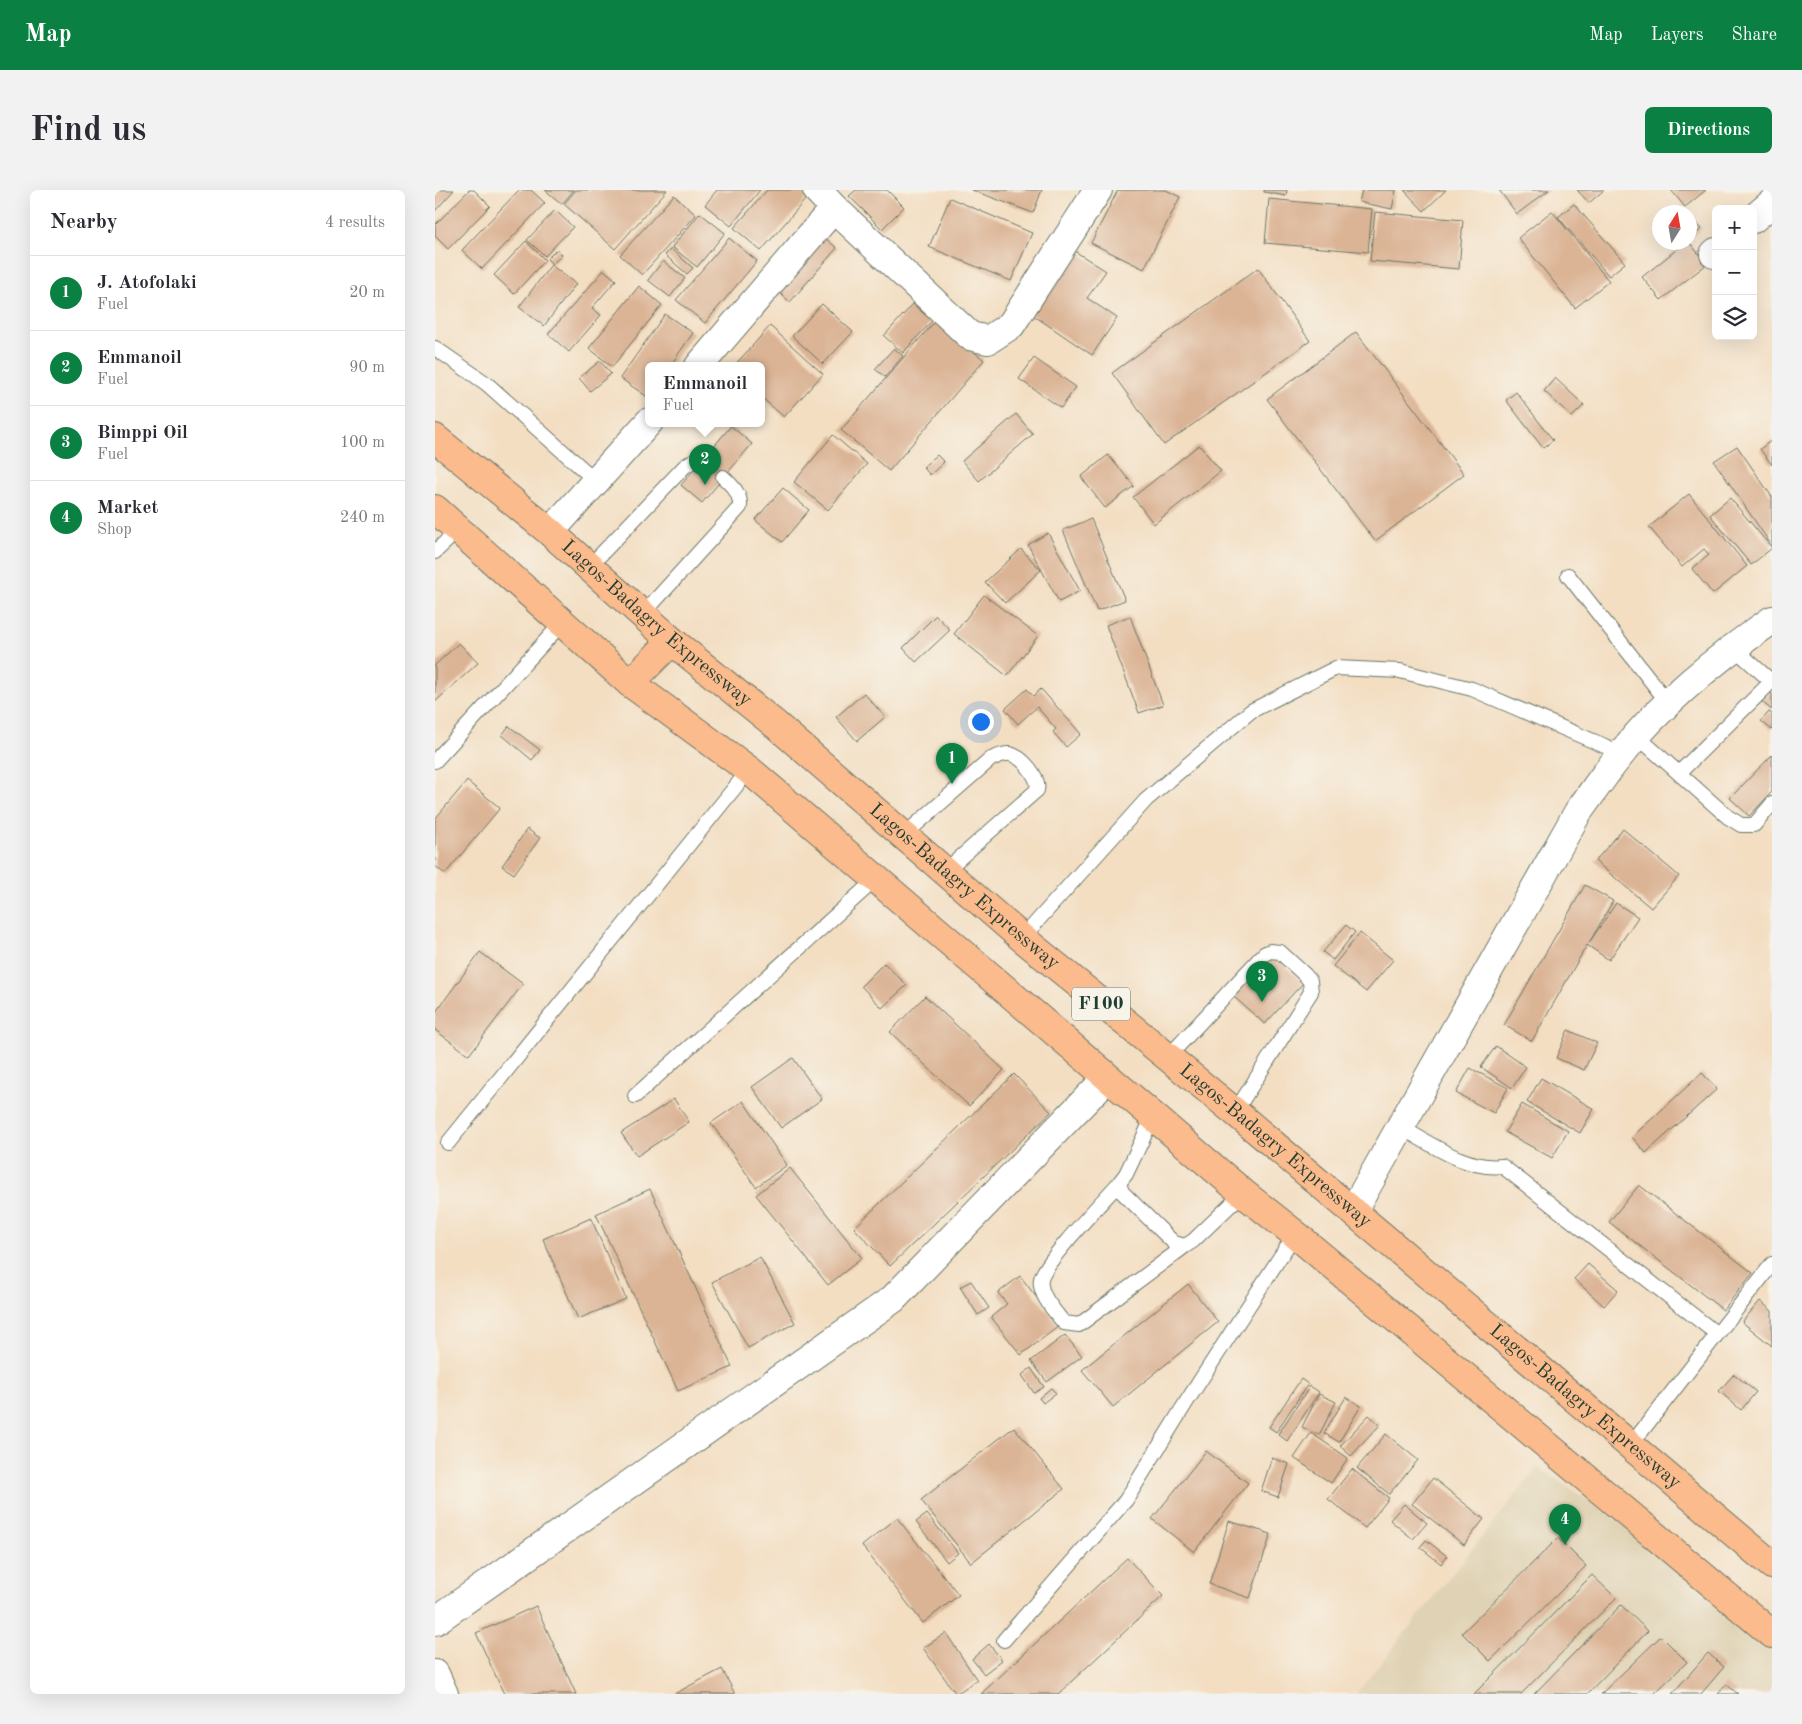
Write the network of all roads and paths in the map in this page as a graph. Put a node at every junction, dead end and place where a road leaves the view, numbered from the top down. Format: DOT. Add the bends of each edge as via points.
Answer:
graph roads {
  1 [pos="1098,190"];
  2 [pos="826,199"];
  3 [pos="1772,203"];
  4 [pos="1757,216"];
  5 [pos="435,348"];
  6 [pos="702,362"];
  7 [pos="645,426"];
  8 [pos="435,438"];
  9 [pos="702,460"];
  10 [pos="723,477"];
  11 [pos="595,480"];
  12 [pos="435,509"];
  13 [pos="457,531"];
  14 [pos="551,532"];
  15 [pos="435,552"];
  16 [pos="589,567"];
  17 [pos="1568,575"];
  18 [pos="642,614"];
  19 [pos="1772,620"];
  20 [pos="563,622"];
  21 [pos="672,641"];
  22 [pos="1734,648"];
  23 [pos="1772,681"];
  24 [pos="630,683"];
  25 [pos="1669,704"];
  26 [pos="1629,745"];
  27 [pos="435,761"];
  28 [pos="749,770"];
  29 [pos="1679,773"];
  30 [pos="1772,804"];
  31 [pos="903,836"];
  32 [pos="945,871"];
  33 [pos="876,879"];
  34 [pos="1022,938"];
  35 [pos="1167,1058"];
  36 [pos="1107,1078"];
  37 [pos="635,1096"];
  38 [pos="1235,1112"];
  39 [pos="1154,1115"];
  40 [pos="1400,1127"];
  41 [pos="448,1143"];
  42 [pos="1119,1183"];
  43 [pos="1243,1193"];
  44 [pos="1353,1211"];
  45 [pos="1295,1234"];
  46 [pos="1185,1246"];
  47 [pos="1772,1264"];
  48 [pos="1717,1334"];
  49 [pos="1630,1446"];
  50 [pos="1772,1565"];
  51 [pos="435,1621"];
  52 [pos="1772,1634"];
  53 [pos="1004,1640"];
  54 [pos="435,1674"];
  55 [pos="443,1694"];
  1 -- 2 [label="street" via="1011,324 988,340 970,336"];
  2 -- 6 [label="street"];
  3 -- 4 [label="street"];
  5 -- 11 [label="lane" via="487,384"];
  7 -- 11 [label="street"];
  8 -- 14 [label="highway, Lagos-Badagry Expressway / F100"];
  9 -- 16 [label="lane" via="685,466"];
  10 -- 18 [label="lane" via="737,491 740,507"];
  11 -- 14 [label="street"];
  12 -- 13 [label="highway, F100"];
  13 -- 15 [label="lane"];
  13 -- 20 [label="highway, F100"];
  14 -- 16 [label="highway, Lagos-Badagry Expressway / F100"];
  16 -- 18 [label="highway, Lagos-Badagry Expressway / F100"];
  17 -- 25 [label="lane"];
  18 -- 21 [label="highway, Lagos-Badagry Expressway / F100"];
  19 -- 22 [label="street"];
  20 -- 24 [label="highway, F100"];
  20 -- 27 [label="lane"];
  21 -- 24 [label="highway"];
  21 -- 31 [label="highway, Lagos-Badagry Expressway / F100" via="776,725"];
  22 -- 23 [label="lane"];
  22 -- 25 [label="street" via="1701,673"];
  23 -- 29 [label="lane"];
  24 -- 28 [label="highway, F100"];
  25 -- 26 [label="street"];
  26 -- 29 [label="lane"];
  26 -- 34 [label="lane" via="1472,689 1400,671 1336,668 1251,711 1146,800"];
  26 -- 40 [label="street" via="1578,812"];
  28 -- 33 [label="highway, F100"];
  28 -- 41 [label="lane"];
  29 -- 30 [label="lane" via="1741,825 1754,825"];
  31 -- 32 [label="highway, Lagos-Badagry Expressway / F100"];
  31 -- 32 [label="lane" via="991,760 1001,755 1016,756 1036,777 1037,790"];
  32 -- 34 [label="highway, Lagos-Badagry Expressway / F100"];
  33 -- 36 [label="highway, F100"];
  33 -- 37 [label="lane"];
  34 -- 35 [label="highway, Lagos-Badagry Expressway / F100"];
  35 -- 38 [label="highway, Lagos-Badagry Expressway / F100"];
  35 -- 38 [label="lane" via="1264,954 1280,952 1310,981 1311,992"];
  36 -- 39 [label="highway, F100"];
  36 -- 51 [label="street" via="893,1300"];
  38 -- 44 [label="highway, Lagos-Badagry Expressway / F100"];
  39 -- 42 [label="lane"];
  39 -- 43 [label="highway, F100"];
  40 -- 44 [label="street"];
  40 -- 48 [label="lane" via="1468,1164 1485,1168 1502,1166"];
  42 -- 46 [label="lane" via="1122,1192 1174,1243"];
  42 -- 46 [label="lane" via="1048,1263 1041,1280 1043,1293 1065,1322 1079,1325"];
  43 -- 45 [label="highway, F100"];
  43 -- 46 [label="lane"];
  44 -- 49 [label="highway, Lagos-Badagry Expressway / F100"];
  45 -- 52 [label="highway, F100"];
  45 -- 53 [label="lane" via="1126,1500"];
  47 -- 48 [label="lane"];
  48 -- 49 [label="lane"];
  49 -- 50 [label="highway, Lagos-Badagry Expressway / F100"];
  54 -- 55 [label="street"];
}
